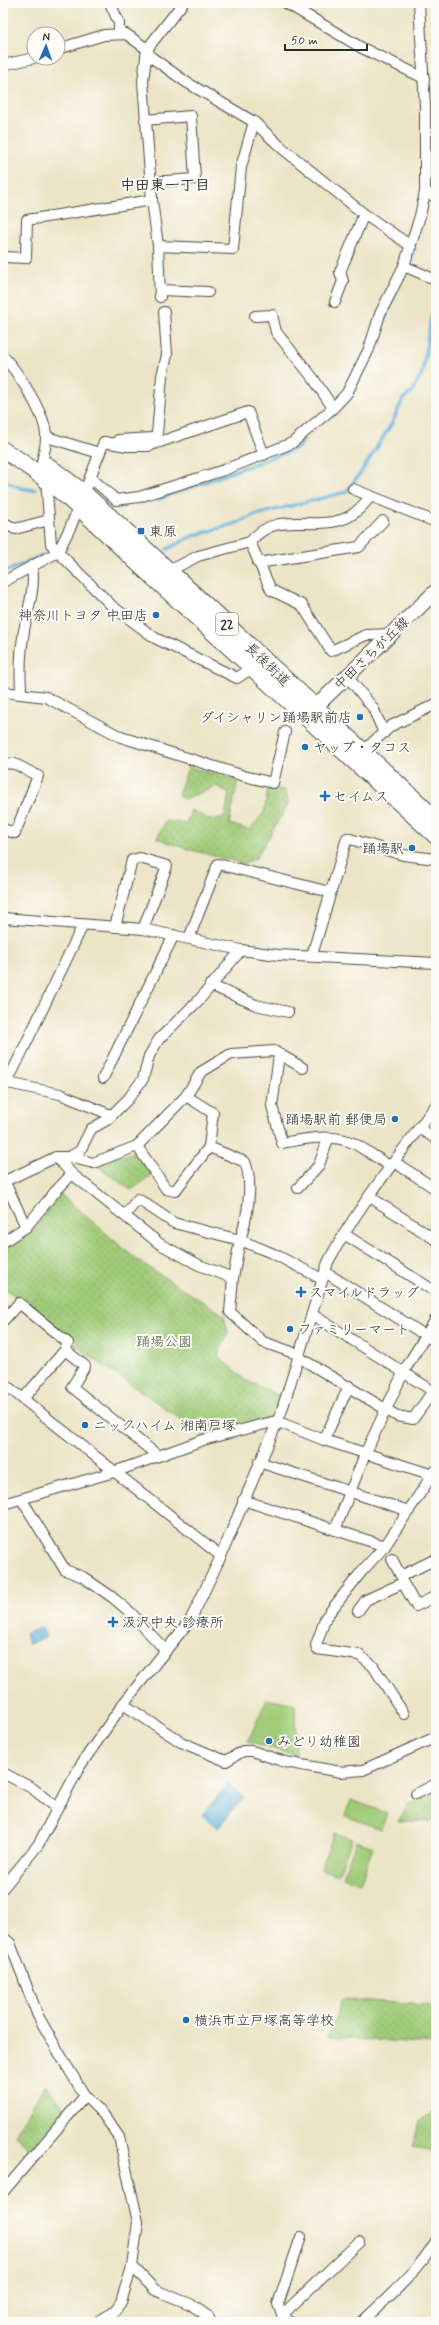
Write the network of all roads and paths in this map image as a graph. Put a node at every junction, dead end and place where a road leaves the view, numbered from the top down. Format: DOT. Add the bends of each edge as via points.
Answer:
graph roads {
  1 [pos="110,3"];
  2 [pos="183,3"];
  3 [pos="286,3"];
  4 [pos="419,3"];
  5 [pos="297,6"];
  6 [pos="119,33"];
  7 [pos="66,47"];
  8 [pos="148,50"];
  9 [pos="26,60"];
  10 [pos="3,65"];
  11 [pos="424,78"];
  12 [pos="145,120"];
  13 [pos="254,122"];
  14 [pos="151,182"];
  15 [pos="425,192"];
  16 [pos="436,197"];
  17 [pos="152,200"];
  18 [pos="364,214"];
  19 [pos="158,246"];
  20 [pos="411,246"];
  21 [pos="3,257"];
  22 [pos="404,266"];
  23 [pos="436,280"];
  24 [pos="208,292"];
  25 [pos="335,302"];
  26 [pos="164,312"];
  27 [pos="255,316"];
  28 [pos="3,356"];
  29 [pos="333,408"];
  30 [pos="47,437"];
  31 [pos="3,438"];
  32 [pos="104,442"];
  33 [pos="3,450"];
  34 [pos="99,453"];
  35 [pos="264,455"];
  36 [pos="44,470"];
  37 [pos="90,477"];
  38 [pos="353,489"];
  39 [pos="371,496"];
  40 [pos="82,500"];
  41 [pos="49,520"];
  42 [pos="383,520"];
  43 [pos="3,522"];
  44 [pos="436,522"];
  45 [pos="250,542"];
  46 [pos="58,552"];
  47 [pos="258,563"];
  48 [pos="32,567"];
  49 [pos="169,571"];
  50 [pos="3,582"];
  51 [pos="436,591"];
  52 [pos="390,634"];
  53 [pos="252,668"];
  54 [pos="347,676"];
  55 [pos="3,692"];
  56 [pos="21,692"];
  57 [pos="436,704"];
  58 [pos="310,711"];
  59 [pos="285,732"];
  60 [pos="384,733"];
  61 [pos="362,752"];
  62 [pos="3,763"];
  63 [pos="436,819"];
  64 [pos="3,829"];
  65 [pos="436,836"];
  66 [pos="436,859"];
  67 [pos="330,892"];
  68 [pos="3,918"];
  69 [pos="83,925"];
  70 [pos="116,927"];
  71 [pos="143,929"];
  72 [pos="174,936"];
  73 [pos="189,938"];
  74 [pos="241,950"];
  75 [pos="312,955"];
  76 [pos="436,963"];
  77 [pos="210,985"];
  78 [pos="288,1012"];
  79 [pos="280,1056"];
  80 [pos="303,1068"];
  81 [pos="103,1078"];
  82 [pos="5,1082"];
  83 [pos="186,1096"];
  84 [pos="436,1105"];
  85 [pos="111,1115"];
  86 [pos="419,1128"];
  87 [pos="328,1139"];
  88 [pos="436,1139"];
  89 [pos="137,1146"];
  90 [pos="209,1147"];
  91 [pos="56,1157"];
  92 [pos="69,1157"];
  93 [pos="392,1164"];
  94 [pos="72,1174"];
  95 [pos="4,1180"];
  96 [pos="298,1188"];
  97 [pos="436,1188"];
  98 [pos="370,1197"];
  99 [pos="125,1216"];
  100 [pos="26,1227"];
  101 [pos="344,1234"];
  102 [pos="240,1240"];
  103 [pos="436,1240"];
  104 [pos="3,1242"];
  105 [pos="324,1275"];
  106 [pos="233,1278"];
  107 [pos="436,1292"];
  108 [pos="313,1315"];
  109 [pos="436,1319"];
  110 [pos="3,1321"];
  111 [pos="426,1336"];
  112 [pos="436,1342"];
  113 [pos="65,1350"];
  114 [pos="300,1357"];
  115 [pos="404,1371"];
  116 [pos="3,1383"];
  117 [pos="349,1386"];
  118 [pos="434,1392"];
  119 [pos="23,1399"];
  120 [pos="386,1409"];
  121 [pos="276,1421"];
  122 [pos="324,1440"];
  123 [pos="365,1454"];
  124 [pos="157,1455"];
  125 [pos="259,1462"];
  126 [pos="114,1472"];
  127 [pos="435,1474"];
  128 [pos="349,1491"];
  129 [pos="22,1500"];
  130 [pos="243,1500"];
  131 [pos="3,1504"];
  132 [pos="409,1511"];
  133 [pos="335,1530"];
  134 [pos="385,1546"];
  135 [pos="221,1556"];
  136 [pos="392,1559"];
  137 [pos="436,1559"];
  138 [pos="402,1579"];
  139 [pos="436,1596"];
  140 [pos="358,1611"];
  141 [pos="166,1651"];
  142 [pos="123,1704"];
  143 [pos="404,1714"];
  144 [pos="436,1737"];
  145 [pos="3,1773"];
  146 [pos="436,1784"];
  147 [pos="416,1794"];
  148 [pos="57,1808"];
  149 [pos="4,1887"];
  150 [pos="3,1937"];
  151 [pos="85,2096"];
  152 [pos="3,2192"];
  153 [pos="301,2238"];
  154 [pos="436,2241"];
  155 [pos="359,2242"];
  156 [pos="132,2266"];
  157 [pos="286,2319"];
  158 [pos="96,2322"];
  159 [pos="205,2322"];
  160 [pos="362,2322"];
  1 -- 6 [label="street" via="119,23"];
  2 -- 8 [label="street"];
  3 -- 5 [label="street"];
  4 -- 11 [label="street"];
  5 -- 11 [label="street" via="362,48"];
  6 -- 7 [label="street"];
  6 -- 8 [label="street" via="126,34"];
  8 -- 12 [label="street" via="143,81"];
  8 -- 13 [label="street" via="151,57 186,82"];
  9 -- 10 [label="street"];
  11 -- 15 [label="street"];
  12 -- 14 [label="street"];
  12 -- 14 [label="street" via="191,116 195,179"];
  13 -- 18 [label="street"];
  13 -- 19 [label="street" via="241,167 234,249"];
  14 -- 17 [label="street"];
  15 -- 16 [label="street"];
  15 -- 20 [label="street"];
  17 -- 19 [label="street"];
  17 -- 21 [label="street" via="27,220 26,258"];
  18 -- 20 [label="street"];
  18 -- 25 [label="street" via="340,272 343,281"];
  19 -- 24 [label="street" via="160,294"];
  20 -- 22 [label="street"];
  22 -- 23 [label="street"];
  22 -- 29 [label="street" via="380,314 354,379"];
  26 -- 32 [label="street" via="167,355 162,376 158,434 152,438"];
  27 -- 29 [label="street" via="272,315 276,332 314,378"];
  28 -- 30 [label="street" via="39,413"];
  29 -- 35 [label="street" via="292,444"];
  30 -- 34 [label="street"];
  30 -- 36 [label="street"];
  31 -- 36 [label="main road, 長後街道 / 22"];
  32 -- 34 [label="street"];
  32 -- 35 [label="street" via="148,446 248,412"];
  33 -- 36 [label="main road, 長後街道 / 22"];
  34 -- 37 [label="street"];
  35 -- 37 [label="street" via="139,497 116,500"];
  36 -- 40 [label="main road, 長後街道 / 22"];
  36 -- 41 [label="street"];
  37 -- 40 [label="street"];
  38 -- 39 [label="street"];
  39 -- 44 [label="street"];
  39 -- 45 [label="street" via="361,508 336,522 290,522 271,526"];
  40 -- 46 [label="street"];
  40 -- 49 [label="main road, 長後街道 / 22"];
  40 -- 53 [label="main road, 長後街道 / 22" via="131,556"];
  41 -- 43 [label="street" via="15,529"];
  41 -- 46 [label="street" via="51,544"];
  42 -- 47 [label="street" via="359,547"];
  45 -- 47 [label="street"];
  45 -- 49 [label="street" via="198,556"];
  46 -- 48 [label="street"];
  46 -- 53 [label="street" via="112,606 155,638 237,678"];
  47 -- 52 [label="street" via="271,590 302,605 331,651 366,635"];
  48 -- 50 [label="street"];
  48 -- 56 [label="street" via="34,577 21,659"];
  49 -- 58 [label="main road, 長後街道 / 22"];
  51 -- 52 [label="street, 中田さちが丘線"];
  52 -- 54 [label="street, 中田さちが丘線"];
  53 -- 58 [label="main road, 22"];
  54 -- 58 [label="street, 中田さちが丘線"];
  54 -- 60 [label="street" via="373,708"];
  55 -- 56 [label="street"];
  56 -- 59 [label="street" via="46,697 121,737 273,783"];
  57 -- 60 [label="street" via="390,726"];
  58 -- 61 [label="main road, 長後街道 / 22"];
  58 -- 65 [label="main road, 長後街道 / 22"];
  60 -- 61 [label="street"];
  61 -- 63 [label="main road, 長後街道 / 22"];
  62 -- 64 [label="street" via="15,764 38,776 15,833"];
  66 -- 67 [label="street" via="403,855 347,838"];
  67 -- 73 [label="street" via="218,864"];
  67 -- 75 [label="street"];
  68 -- 69 [label="street"];
  69 -- 70 [label="street"];
  69 -- 82 [label="street"];
  70 -- 71 [label="street"];
  70 -- 71 [label="street" via="132,860 140,858 166,866"];
  71 -- 72 [label="street"];
  72 -- 73 [label="street"];
  72 -- 81 [label="street"];
  73 -- 74 [label="street"];
  74 -- 75 [label="street"];
  74 -- 77 [label="street"];
  75 -- 76 [label="street"];
  77 -- 78 [label="street" via="256,1005"];
  77 -- 85 [label="street" via="159,1040 149,1056 143,1079"];
  79 -- 80 [label="street"];
  79 -- 83 [label="street" via="274,1052 231,1054 201,1072"];
  79 -- 87 [label="street" via="272,1106 282,1143 314,1138"];
  82 -- 85 [label="street" via="60,1094"];
  83 -- 89 [label="street"];
  83 -- 90 [label="street" via="212,1113"];
  84 -- 86 [label="street"];
  85 -- 92 [label="street" via="91,1129 80,1151"];
  86 -- 88 [label="street"];
  86 -- 93 [label="street"];
  87 -- 93 [label="street" via="340,1139 354,1144"];
  87 -- 96 [label="street" via="319,1165"];
  89 -- 90 [label="street" via="166,1189 175,1191"];
  89 -- 92 [label="street" via="93,1162"];
  90 -- 102 [label="street" via="245,1162 248,1169 248,1215"];
  91 -- 92 [label="street"];
  91 -- 94 [label="street"];
  91 -- 95 [label="street"];
  93 -- 97 [label="street"];
  93 -- 98 [label="street"];
  94 -- 99 [label="street"];
  94 -- 100 [label="street"];
  95 -- 100 [label="street"];
  98 -- 101 [label="street"];
  98 -- 103 [label="street"];
  99 -- 102 [label="street" via="138,1199 174,1223"];
  99 -- 106 [label="street" via="160,1244 199,1265"];
  100 -- 104 [label="street"];
  101 -- 105 [label="street" via="328,1262"];
  101 -- 107 [label="street"];
  102 -- 105 [label="street"];
  102 -- 106 [label="street"];
  105 -- 108 [label="street"];
  105 -- 111 [label="street"];
  106 -- 114 [label="street" via="230,1312 263,1342"];
  108 -- 114 [label="street"];
  108 -- 115 [label="street"];
  109 -- 111 [label="street"];
  110 -- 113 [label="street" via="19,1302 68,1343"];
  111 -- 112 [label="street"];
  111 -- 115 [label="street"];
  113 -- 119 [label="street"];
  113 -- 124 [label="street" via="85,1366 72,1387"];
  114 -- 117 [label="street"];
  114 -- 121 [label="street"];
  115 -- 118 [label="street"];
  115 -- 120 [label="street"];
  116 -- 119 [label="street"];
  117 -- 120 [label="street"];
  117 -- 122 [label="street"];
  118 -- 120 [label="street" via="413,1419 397,1416"];
  119 -- 126 [label="street"];
  120 -- 123 [label="street"];
  121 -- 122 [label="street"];
  121 -- 124 [label="street"];
  121 -- 125 [label="street"];
  122 -- 123 [label="street"];
  123 -- 127 [label="street"];
  123 -- 128 [label="street"];
  124 -- 126 [label="street"];
  125 -- 128 [label="street"];
  125 -- 130 [label="street"];
  126 -- 129 [label="street"];
  126 -- 135 [label="street"];
  127 -- 132 [label="street"];
  128 -- 132 [label="street"];
  128 -- 133 [label="street"];
  129 -- 131 [label="street"];
  129 -- 141 [label="street" via="65,1570 83,1577 112,1597 131,1613"];
  130 -- 133 [label="street"];
  130 -- 135 [label="street"];
  132 -- 134 [label="street"];
  133 -- 134 [label="street"];
  134 -- 143 [label="street" via="326,1617 316,1645 317,1649 359,1655 373,1666"];
  135 -- 141 [label="street" via="191,1619"];
  136 -- 138 [label="street"];
  137 -- 138 [label="street"];
  138 -- 139 [label="street" via="416,1606"];
  138 -- 140 [label="street" via="366,1600"];
  141 -- 142 [label="street"];
  142 -- 144 [label="street" via="181,1742 226,1761 244,1751 252,1751 285,1762 341,1772 363,1770"];
  142 -- 148 [label="street" via="80,1766"];
  145 -- 148 [label="street" via="32,1788"];
  146 -- 147 [label="street"];
  148 -- 149 [label="street" via="38,1845"];
  150 -- 151 [label="street" via="10,1943 38,2016"];
  151 -- 152 [label="street"];
  151 -- 156 [label="street" via="103,2114 119,2138 138,2222"];
  153 -- 157 [label="street" via="278,2304"];
  154 -- 160 [label="street" via="412,2275"];
  155 -- 157 [label="street"];
  156 -- 158 [label="street" via="121,2302 113,2313"];
  156 -- 159 [label="street" via="155,2290 190,2304 209,2317"];
}
